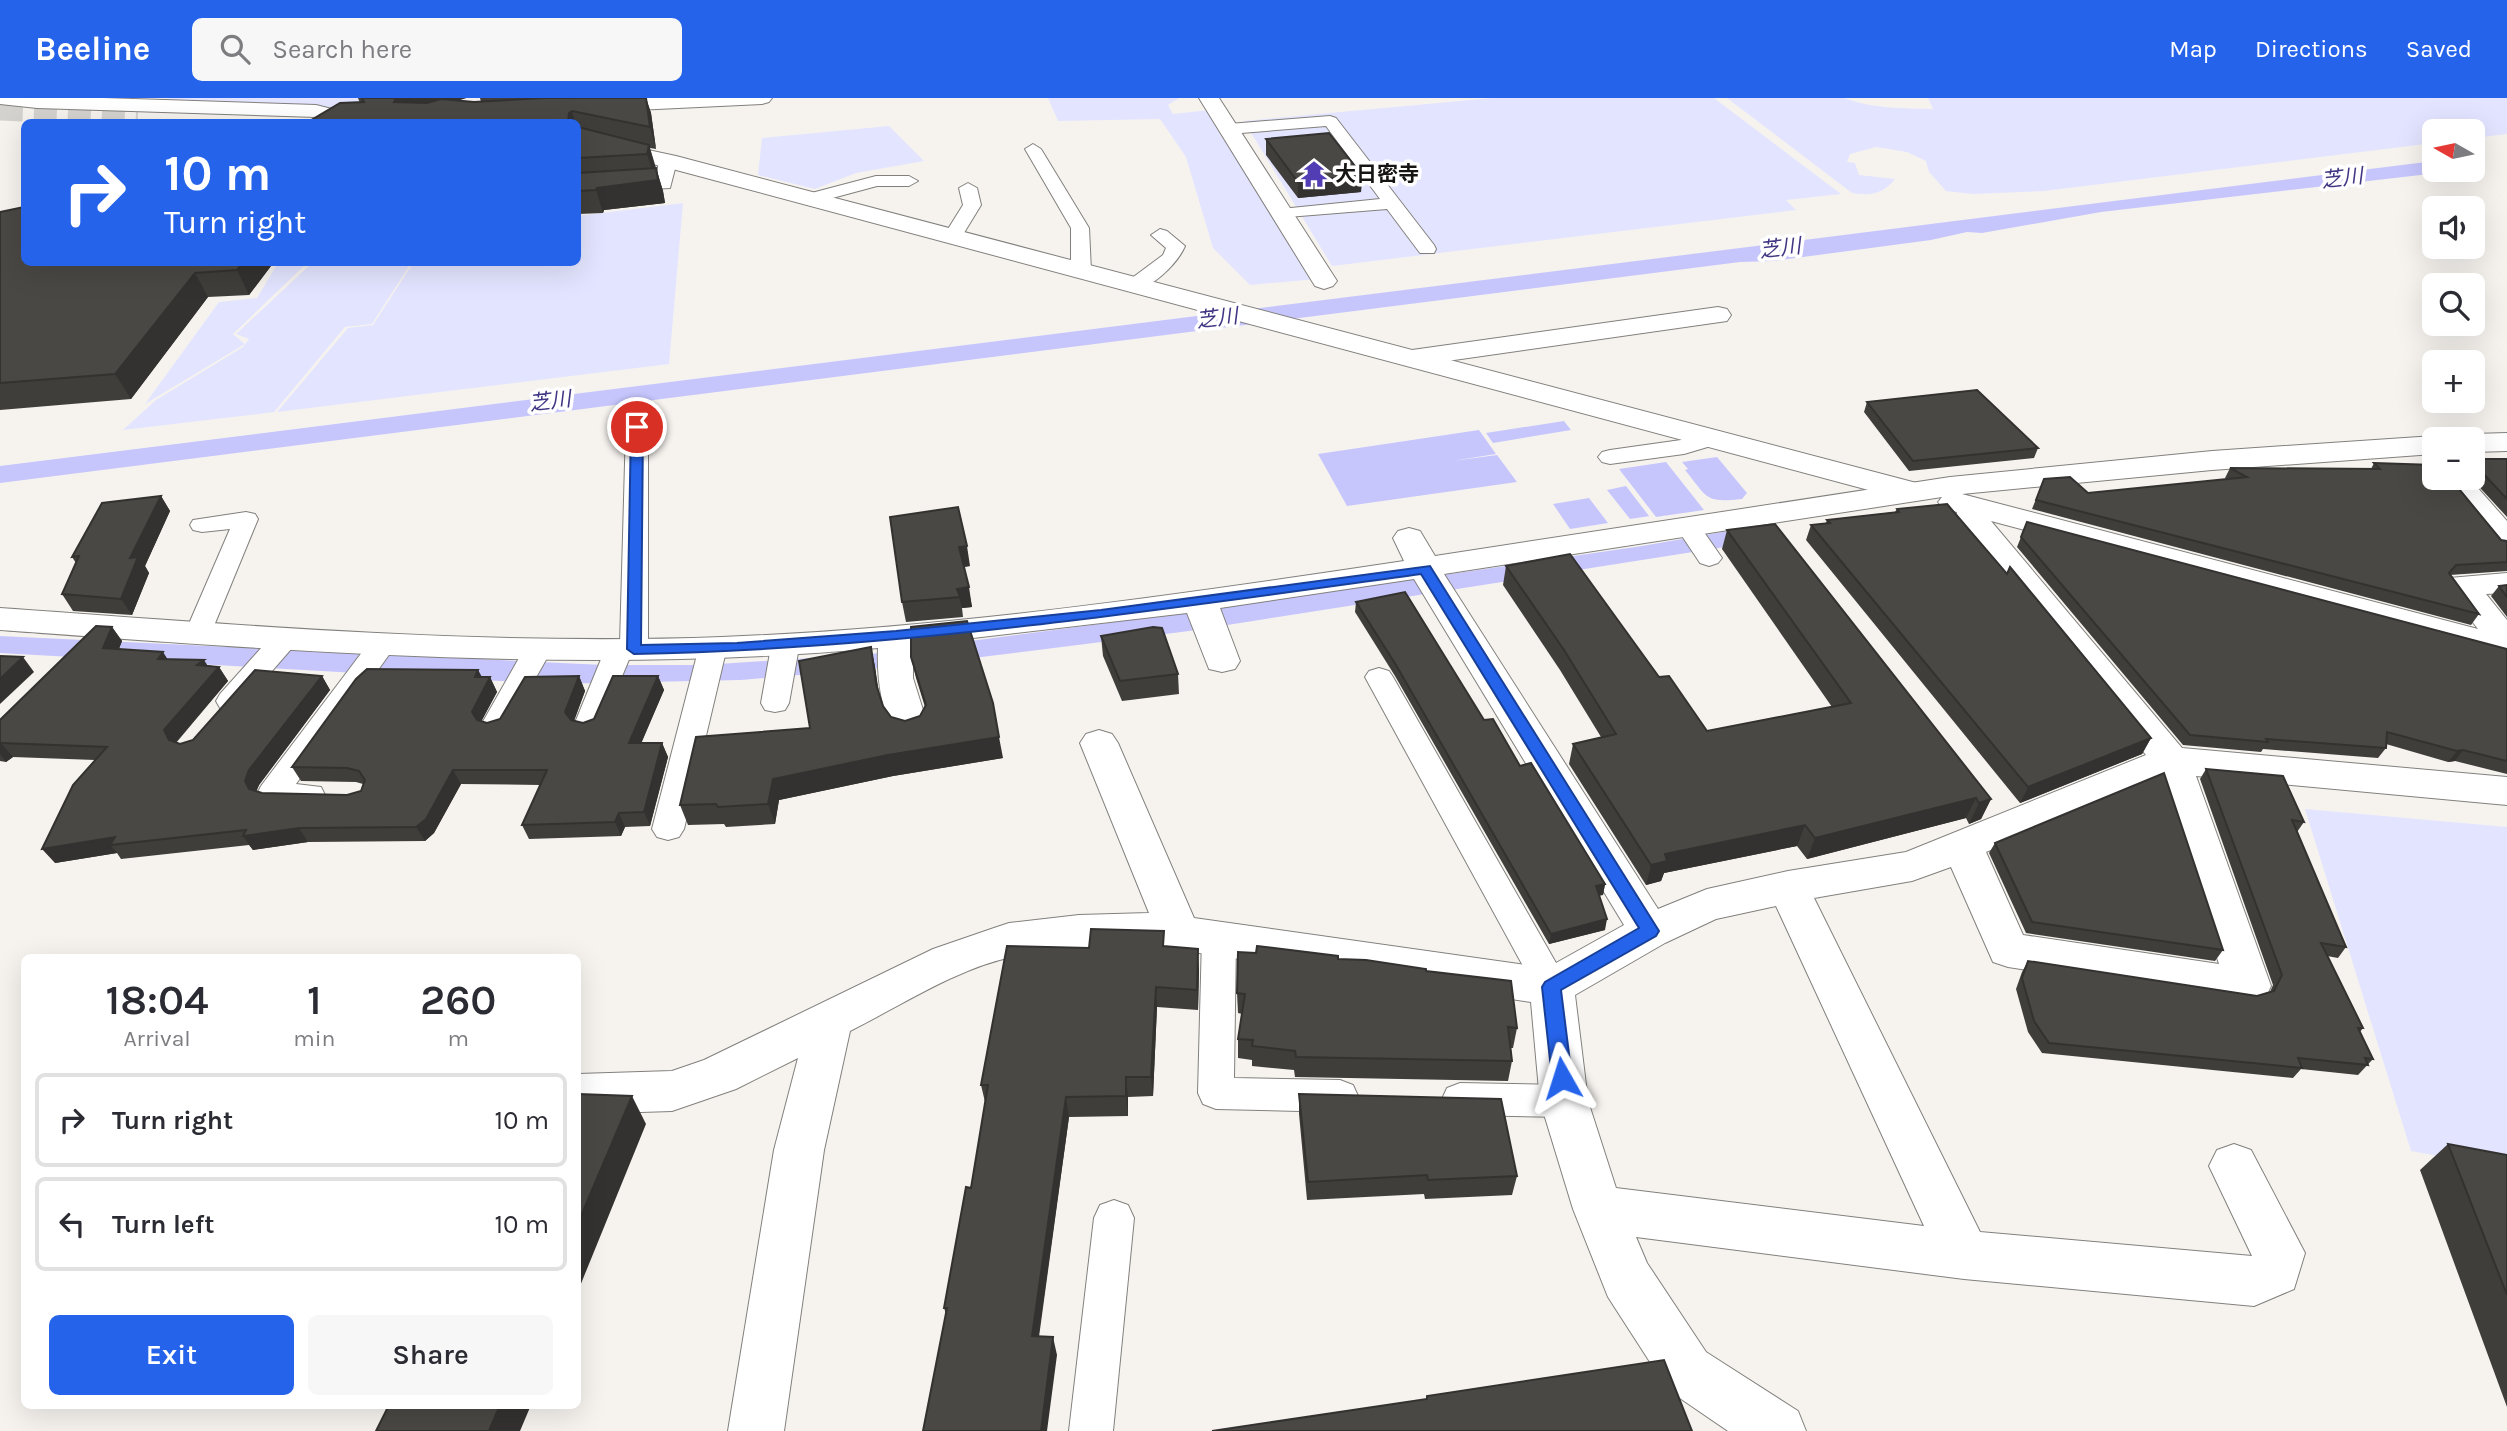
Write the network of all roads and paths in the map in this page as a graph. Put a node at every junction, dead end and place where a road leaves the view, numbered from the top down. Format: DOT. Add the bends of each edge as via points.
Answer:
graph roads {
  1 [pos="0,98"];
  2 [pos="762,98"];
  3 [pos="1209,98"];
  4 [pos="578,107"];
  5 [pos="138,115"];
  6 [pos="15,119"];
  7 [pos="21,119"];
  8 [pos="259,119"];
  9 [pos="349,119"];
  10 [pos="1229,129"];
  11 [pos="581,142"];
  12 [pos="1033,149"];
  13 [pos="668,161"];
  14 [pos="909,181"];
  15 [pos="581,188"];
  16 [pos="968,188"];
  17 [pos="810,199"];
  18 [pos="1392,203"];
  19 [pos="1281,214"];
  20 [pos="1160,235"];
  21 [pos="952,237"];
  22 [pos="1427,248"];
  23 [pos="1081,271"];
  24 [pos="1324,281"];
  25 [pos="1135,285"];
  26 [pos="1718,315"];
  27 [pos="1412,358"];
  28 [pos="637,427"];
  29 [pos="1713,438"];
  30 [pos="2507,442"];
  31 [pos="2485,443"];
  32 [pos="2422,449"];
  33 [pos="1610,457"];
  34 [pos="2463,490"];
  35 [pos="1913,492"];
  36 [pos="1974,507"];
  37 [pos="1766,515"];
  38 [pos="202,525"];
  39 [pos="1688,527"];
  40 [pos="2507,541"];
  41 [pos="1789,544"];
  42 [pos="1417,553"];
  43 [pos="1709,558"];
  44 [pos="2507,583"];
  45 [pos="1201,602"];
  46 [pos="0,619"];
  47 [pos="198,633"];
  48 [pos="896,636"];
  49 [pos="284,639"];
  50 [pos="383,644"];
  51 [pos="785,646"];
  52 [pos="2507,646"];
  53 [pos="712,649"];
  54 [pos="538,650"];
  55 [pos="624,650"];
  56 [pos="1219,652"];
  57 [pos="1379,677"];
  58 [pos="776,696"];
  59 [pos="217,717"];
  60 [pos="495,725"];
  61 [pos="588,725"];
  62 [pos="909,726"];
  63 [pos="1099,743"];
  64 [pos="2171,760"];
  65 [pos="2507,791"];
  66 [pos="332,796"];
  67 [pos="668,829"];
  68 [pos="1962,845"];
  69 [pos="1788,887"];
  70 [pos="1650,931"];
  71 [pos="1199,935"];
  72 [pos="1552,987"];
  73 [pos="830,1020"];
  74 [pos="581,1094"];
  75 [pos="1369,1096"];
  76 [pos="1425,1098"];
  77 [pos="1564,1101"];
  78 [pos="2234,1167"];
  79 [pos="1598,1209"];
  80 [pos="1114,1218"];
  81 [pos="1964,1255"];
  82 [pos="756,1431"];
  83 [pos="1091,1431"];
  84 [pos="1777,1431"];
  1 -- 9 [label="street" via="316,111"];
  2 -- 4 [label="street"];
  3 -- 10 [label="street"];
  5 -- 8 [label="street"];
  6 -- 7 [label="street"];
  10 -- 18 [label="lane" via="1330,121"];
  10 -- 19 [label="street"];
  11 -- 13 [label="street"];
  12 -- 23 [label="lane" via="1080,228"];
  13 -- 15 [label="lane" via="664,184"];
  13 -- 17 [label="street"];
  14 -- 17 [label="lane" via="876,181"];
  16 -- 21 [label="lane" via="972,205"];
  17 -- 21 [label="street"];
  18 -- 19 [label="lane"];
  18 -- 22 [label="lane"];
  19 -- 24 [label="street"];
  20 -- 25 [label="lane" via="1176,246 1171,258"];
  21 -- 23 [label="street"];
  23 -- 25 [label="street"];
  25 -- 27 [label="street"];
  26 -- 27 [label="street"];
  27 -- 29 [label="street"];
  28 -- 55 [label="lane"];
  29 -- 33 [label="lane" via="1684,447"];
  29 -- 35 [label="street"];
  30 -- 31 [label="street"];
  32 -- 35 [label="street" via="2246,456"];
  34 -- 40 [label="street"];
  35 -- 36 [label="street"];
  35 -- 37 [label="street"];
  36 -- 52 [label="street"];
  36 -- 64 [label="street" via="1972,519"];
  37 -- 39 [label="street"];
  37 -- 41 [label="street"];
  38 -- 47 [label="lane" via="246,519"];
  39 -- 42 [label="street"];
  39 -- 43 [label="lane"];
  42 -- 45 [label="street"];
  42 -- 70 [label="street"];
  44 -- 52 [label="street" via="2461,585"];
  45 -- 48 [label="street"];
  45 -- 56 [label="street"];
  46 -- 47 [label="street" via="93,634"];
  47 -- 49 [label="street"];
  48 -- 51 [label="street"];
  48 -- 62 [label="street" via="895,678"];
  49 -- 50 [label="street"];
  49 -- 59 [label="lane"];
  50 -- 54 [label="street"];
  50 -- 66 [label="lane" via="272,794"];
  51 -- 53 [label="street"];
  51 -- 58 [label="lane"];
  53 -- 55 [label="street"];
  53 -- 67 [label="lane"];
  54 -- 55 [label="street"];
  54 -- 60 [label="lane"];
  55 -- 61 [label="lane"];
  57 -- 72 [label="lane"];
  63 -- 71 [label="street"];
  64 -- 65 [label="street"];
  64 -- 68 [label="street" via="2003,814"];
  64 -- 68 [label="street" via="2249,986 2008,950"];
  68 -- 69 [label="street" via="1912,866"];
  69 -- 70 [label="street" via="1707,905"];
  69 -- 81 [label="street"];
  70 -- 72 [label="street"];
  71 -- 72 [label="street"];
  71 -- 73 [label="street" via="1150,930 1009,940 950,961"];
  71 -- 75 [label="lane" via="1216,1093"];
  72 -- 77 [label="street"];
  73 -- 74 [label="street" via="719,1075 672,1091"];
  73 -- 82 [label="street" via="799,1150"];
  76 -- 77 [label="lane"];
  77 -- 79 [label="street"];
  78 -- 81 [label="street" via="2279,1253 2275,1272 2254,1281"];
  79 -- 81 [label="street"];
  79 -- 84 [label="street" via="1627,1279 1687,1371"];
  80 -- 83 [label="lane"];
}
